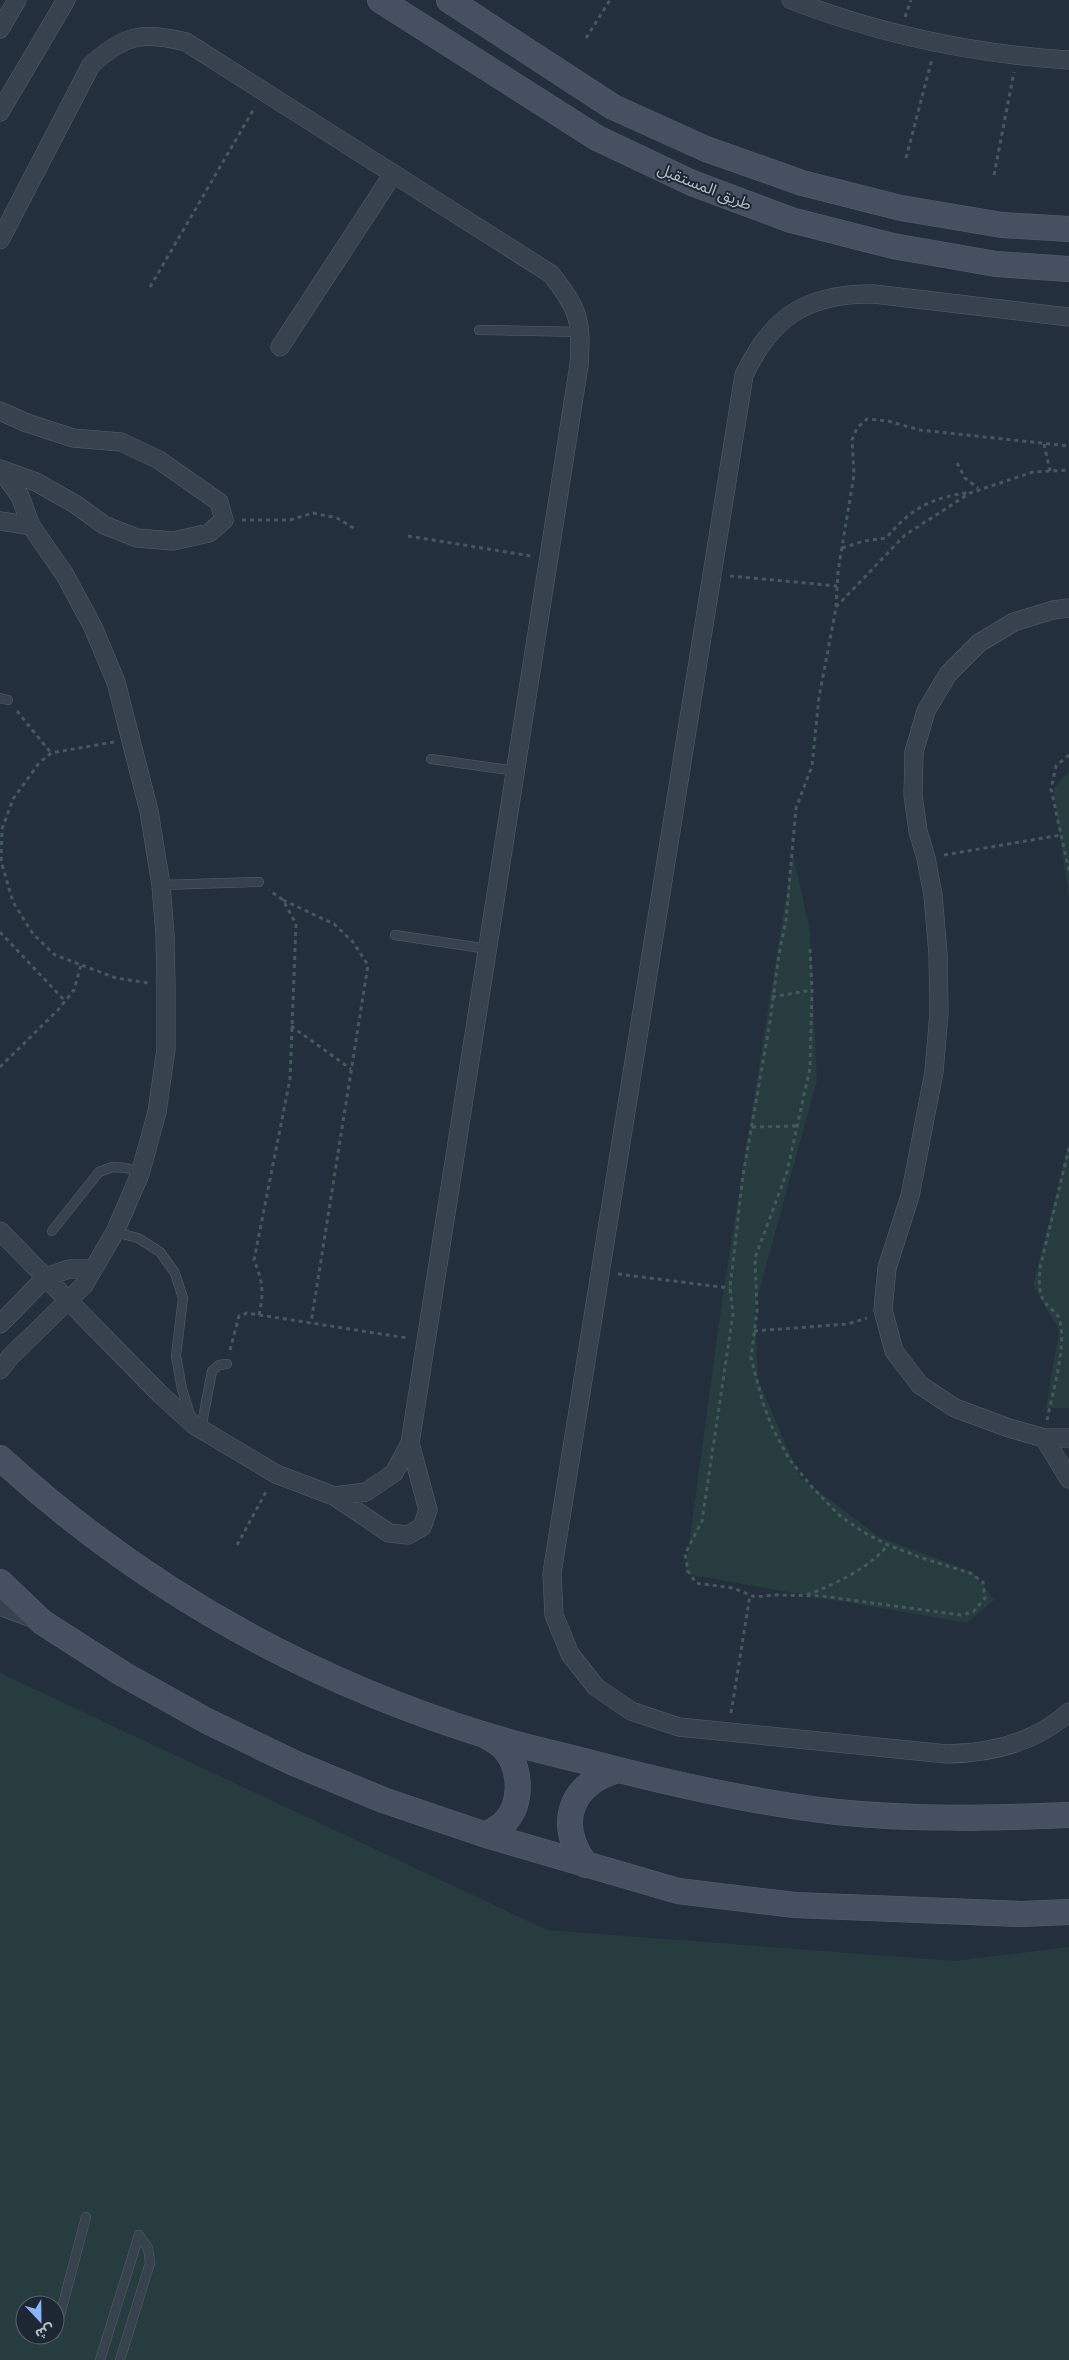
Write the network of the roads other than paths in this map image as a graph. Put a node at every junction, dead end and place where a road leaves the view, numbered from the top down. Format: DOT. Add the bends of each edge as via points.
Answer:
graph roads {
  1 [pos="17,0"];
  2 [pos="66,0"];
  3 [pos="380,0"];
  4 [pos="791,0"];
  5 [pos="452,2"];
  6 [pos="0,29"];
  7 [pos="437,36"];
  8 [pos="1069,60"];
  9 [pos="0,112"];
  10 [pos="393,174"];
  11 [pos="1069,230"];
  12 [pos="0,240"];
  13 [pos="1069,269"];
  14 [pos="1069,317"];
  15 [pos="479,330"];
  16 [pos="582,332"];
  17 [pos="280,347"];
  18 [pos="0,411"];
  19 [pos="0,469"];
  20 [pos="0,521"];
  21 [pos="31,526"];
  22 [pos="1069,608"];
  23 [pos="431,759"];
  24 [pos="516,771"];
  25 [pos="259,882"];
  26 [pos="161,885"];
  27 [pos="395,935"];
  28 [pos="488,949"];
  29 [pos="140,1174"];
  30 [pos="0,1231"];
  31 [pos="52,1231"];
  32 [pos="115,1232"];
  33 [pos="93,1269"];
  34 [pos="46,1277"];
  35 [pos="69,1299"];
  36 [pos="0,1324"];
  37 [pos="227,1364"];
  38 [pos="0,1370"];
  39 [pos="197,1427"];
  40 [pos="1044,1438"];
  41 [pos="1069,1438"];
  42 [pos="410,1443"];
  43 [pos="0,1458"];
  44 [pos="1069,1479"];
  45 [pos="334,1496"];
  46 [pos="0,1582"];
  47 [pos="0,1606"];
  48 [pos="42,1622"];
  49 [pos="1069,1712"];
  50 [pos="487,1736"];
  51 [pos="618,1770"];
  52 [pos="1069,1815"];
  53 [pos="486,1835"];
  54 [pos="586,1865"];
  55 [pos="1069,1912"];
  56 [pos="86,2217"];
  57 [pos="65,2297"];
  58 [pos="100,2360"];
  59 [pos="120,2360"];
  1 -- 6 [label="street"];
  2 -- 9 [label="street"];
  3 -- 7 [label="street, طريق المستقبل"];
  4 -- 8 [label="street" via="836,18 899,34 1017,57"];
  5 -- 7 [label="street" via="456,15 452,24"];
  5 -- 11 [label="street" via="613,107 706,149 802,183 902,208 1002,224"];
  7 -- 13 [label="street, طريق المستقبل" via="597,138 701,187 790,220 892,246 996,264"];
  10 -- 12 [label="street" via="186,42 160,36 134,38 110,48 91,65"];
  10 -- 16 [label="street" via="551,274 572,300"];
  10 -- 17 [label="street"];
  14 -- 49 [label="street" via="874,294 837,296 819,300 794,312 772,329 756,350 744,376 552,1573 554,1615 570,1654 596,1687 631,1711 680,1727 947,1754 978,1753 1008,1746 1037,1734"];
  15 -- 16 [label="lane"];
  16 -- 24 [label="street"];
  18 -- 19 [label="street" via="73,438 121,442 159,460 219,502 224,520 209,533 173,541 138,538 104,525 36,482"];
  19 -- 21 [label="street" via="20,496"];
  20 -- 21 [label="street"];
  21 -- 26 [label="street" via="65,575 93,627 116,682 149,811"];
  22 -- 40 [label="street" via="1014,622 979,643 948,674 926,711 914,752 913,795 933,895 939,1013 934,1072 910,1196 886,1268 883,1310 894,1351 920,1385 955,1408"];
  23 -- 24 [label="lane"];
  24 -- 28 [label="street"];
  25 -- 26 [label="lane"];
  26 -- 29 [label="street" via="166,1049 159,1103"];
  27 -- 28 [label="lane"];
  28 -- 42 [label="street"];
  29 -- 31 [label="lane" via="127,1168 112,1167 99,1172"];
  29 -- 32 [label="street"];
  30 -- 34 [label="street"];
  32 -- 33 [label="street"];
  32 -- 39 [label="lane" via="138,1238 160,1252 175,1273 183,1298 176,1356 182,1389"];
  33 -- 34 [label="street" via="68,1269"];
  33 -- 35 [label="street" via="84,1285"];
  34 -- 35 [label="street"];
  34 -- 36 [label="street"];
  35 -- 38 [label="street"];
  35 -- 39 [label="street" via="160,1394"];
  37 -- 39 [label="lane" via="212,1371"];
  39 -- 45 [label="street" via="276,1474"];
  40 -- 41 [label="street"];
  40 -- 44 [label="street"];
  42 -- 45 [label="street" via="394,1473 366,1492"];
  42 -- 45 [label="street" via="428,1510 422,1527 408,1535 389,1533"];
  43 -- 50 [label="street" via="48,1502 129,1564 216,1618 306,1666 400,1706"];
  46 -- 48 [label="street"];
  47 -- 48 [label="street"];
  48 -- 53 [label="street" via="156,1693 294,1763 382,1800"];
  50 -- 51 [label="street"];
  50 -- 53 [label="street" via="503,1748 515,1765 518,1786 514,1806 503,1823"];
  51 -- 52 [label="street" via="711,1793 836,1812 963,1819"];
  51 -- 54 [label="street" via="600,1775 575,1799 570,1816 570,1834"];
  53 -- 54 [label="street"];
  54 -- 55 [label="street" via="678,1891 795,1905 1022,1914"];
  56 -- 57 [label="lane"];
  58 -- 59 [label="lane" via="139,2235 148,2248 150,2263"];
}
